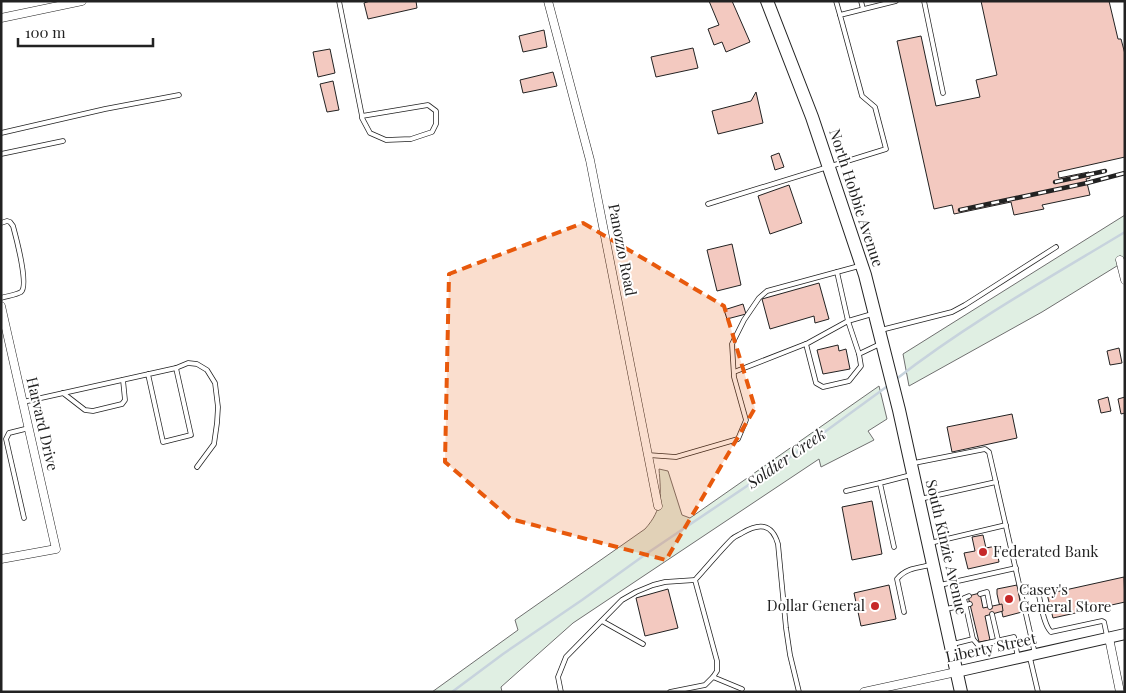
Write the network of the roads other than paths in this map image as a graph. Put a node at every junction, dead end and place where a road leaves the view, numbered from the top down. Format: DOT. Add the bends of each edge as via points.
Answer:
graph roads {
  1 [pos="82,1"];
  2 [pos="339,1"];
  3 [pos="548,1"];
  4 [pos="767,1"];
  5 [pos="772,1"];
  6 [pos="836,1"];
  7 [pos="861,1"];
  8 [pos="896,1"];
  9 [pos="924,1"];
  10 [pos="888,2"];
  11 [pos="44,5"];
  12 [pos="863,9"];
  13 [pos="840,15"];
  14 [pos="773,17"];
  15 [pos="1,18"];
  16 [pos="943,93"];
  17 [pos="179,95"];
  18 [pos="362,116"];
  19 [pos="1,133"];
  20 [pos="64,141"];
  21 [pos="1,154"];
  22 [pos="829,167"];
  23 [pos="708,204"];
  24 [pos="1,223"];
  25 [pos="1056,247"];
  26 [pos="1120,260"];
  27 [pos="862,265"];
  28 [pos="837,272"];
  29 [pos="1125,280"];
  30 [pos="1,298"];
  31 [pos="1,306"];
  32 [pos="874,313"];
  33 [pos="3,320"];
  34 [pos="848,321"];
  35 [pos="882,343"];
  36 [pos="806,344"];
  37 [pos="859,354"];
  38 [pos="176,368"];
  39 [pos="734,372"];
  40 [pos="148,374"];
  41 [pos="123,380"];
  42 [pos="63,393"];
  43 [pos="23,402"];
  44 [pos="899,410"];
  45 [pos="29,428"];
  46 [pos="648,455"];
  47 [pos="197,467"];
  48 [pos="912,469"];
  49 [pos="996,482"];
  50 [pos="880,483"];
  51 [pos="846,491"];
  52 [pos="919,500"];
  53 [pos="658,506"];
  54 [pos="24,518"];
  55 [pos="1006,525"];
  56 [pos="928,544"];
  57 [pos="894,547"];
  58 [pos="1,559"];
  59 [pos="933,564"];
  60 [pos="1016,568"];
  61 [pos="695,580"];
  62 [pos="938,586"];
  63 [pos="1022,591"];
  64 [pos="980,594"];
  65 [pos="969,596"];
  66 [pos="989,600"];
  67 [pos="982,601"];
  68 [pos="968,604"];
  69 [pos="990,607"];
  70 [pos="943,609"];
  71 [pos="904,612"];
  72 [pos="992,614"];
  73 [pos="602,621"];
  74 [pos="994,626"];
  75 [pos="988,627"];
  76 [pos="1125,634"];
  77 [pos="1108,638"];
  78 [pos="973,639"];
  79 [pos="998,640"];
  80 [pos="643,644"];
  81 [pos="950,644"];
  82 [pos="1032,655"];
  83 [pos="1018,658"];
  84 [pos="956,672"];
  85 [pos="713,677"];
  86 [pos="742,689"];
  87 [pos="561,692"];
  88 [pos="670,692"];
  89 [pos="799,692"];
  90 [pos="864,692"];
  91 [pos="961,692"];
  92 [pos="1038,692"];
  93 [pos="1120,692"];
  1 -- 11 [label="street"];
  2 -- 18 [label="lane"];
  3 -- 46 [label="street, Panozzo Road" via="590,160"];
  4 -- 14 [label="main road, North Hobbie Avenue"];
  5 -- 14 [label="main road"];
  6 -- 13 [label="lane"];
  7 -- 12 [label="lane"];
  8 -- 10 [label="lane"];
  9 -- 16 [label="lane"];
  10 -- 12 [label="lane"];
  11 -- 15 [label="street"];
  12 -- 13 [label="lane"];
  13 -- 22 [label="lane" via="862,96 875,106 886,149"];
  14 -- 22 [label="main road, North Hobbie Avenue"];
  17 -- 19 [label="lane"];
  18 -- 18 [label="lane" via="370,133 386,140 412,139 432,132 436,124 436,111 428,105"];
  20 -- 21 [label="lane"];
  22 -- 23 [label="lane"];
  22 -- 27 [label="main road, North Hobbie Avenue"];
  24 -- 30 [label="lane" via="7,221 13,226 24,287 20,292"];
  25 -- 35 [label="lane" via="965,305"];
  26 -- 29 [label="street"];
  27 -- 28 [label="lane"];
  27 -- 32 [label="main road, North Hobbie Avenue"];
  28 -- 34 [label="lane"];
  28 -- 39 [label="lane" via="767,291 759,298 732,344"];
  31 -- 33 [label="street, Harvard Drive"];
  32 -- 34 [label="lane"];
  32 -- 35 [label="main road, North Hobbie Avenue"];
  33 -- 43 [label="street, Harvard Drive"];
  34 -- 36 [label="lane"];
  34 -- 37 [label="lane"];
  35 -- 37 [label="lane"];
  35 -- 44 [label="main road, North Hobbie Avenue"];
  36 -- 37 [label="lane" via="816,384 823,387 849,381 861,366"];
  36 -- 39 [label="lane"];
  38 -- 40 [label="lane"];
  38 -- 40 [label="lane" via="191,436 163,442"];
  38 -- 47 [label="lane" via="188,363 197,364 207,370 215,383 218,423 214,444"];
  39 -- 46 [label="lane" via="746,420 738,440 676,458"];
  40 -- 41 [label="lane"];
  41 -- 42 [label="lane"];
  41 -- 42 [label="lane" via="125,400 122,404 93,411 85,410"];
  42 -- 43 [label="lane"];
  43 -- 45 [label="street, Harvard Drive"];
  44 -- 48 [label="main road, South Kinzie Avenue"];
  45 -- 54 [label="lane" via="9,433 6,439"];
  45 -- 58 [label="street, Harvard Drive" via="56,548"];
  46 -- 53 [label="street, Panozzo Road"];
  48 -- 49 [label="lane" via="985,449 989,452"];
  48 -- 50 [label="lane"];
  48 -- 52 [label="main road, South Kinzie Avenue"];
  49 -- 52 [label="lane"];
  49 -- 55 [label="lane"];
  50 -- 51 [label="lane"];
  50 -- 57 [label="lane"];
  52 -- 56 [label="main road, South Kinzie Avenue"];
  55 -- 56 [label="lane"];
  55 -- 60 [label="lane"];
  56 -- 59 [label="main road, South Kinzie Avenue"];
  59 -- 62 [label="main road, South Kinzie Avenue"];
  59 -- 71 [label="lane" via="908,570 896,579"];
  60 -- 62 [label="lane"];
  60 -- 63 [label="lane"];
  61 -- 73 [label="lane" via="665,582 636,592 622,600"];
  61 -- 85 [label="lane" via="717,661"];
  61 -- 89 [label="lane" via="734,538 752,527 770,528 778,544 786,628"];
  62 -- 70 [label="main road, South Kinzie Avenue"];
  63 -- 77 [label="lane" via="1031,589 1038,592 1046,625 1051,632 1102,621"];
  63 -- 82 [label="lane"];
  64 -- 66 [label="lane" via="987,592"];
  65 -- 68 [label="lane" via="964,598"];
  66 -- 67 [label="lane"];
  66 -- 69 [label="lane"];
  68 -- 70 [label="lane"];
  68 -- 78 [label="lane"];
  70 -- 81 [label="main road, South Kinzie Avenue"];
  72 -- 74 [label="lane"];
  73 -- 80 [label="lane"];
  73 -- 87 [label="lane" via="566,657 558,677"];
  74 -- 75 [label="lane"];
  74 -- 79 [label="lane"];
  76 -- 77 [label="street, Liberty Street"];
  77 -- 82 [label="street, Liberty Street"];
  77 -- 93 [label="street"];
  78 -- 79 [label="lane" via="978,644"];
  78 -- 81 [label="lane"];
  79 -- 83 [label="lane" via="1014,637"];
  81 -- 84 [label="main road, South Kinzie Avenue"];
  82 -- 83 [label="street, Liberty Street"];
  82 -- 92 [label="lane"];
  83 -- 84 [label="street, Liberty Street"];
  84 -- 90 [label="street, Liberty Street"];
  84 -- 91 [label="main road, South Kinzie Avenue"];
  85 -- 86 [label="lane"];
  85 -- 88 [label="lane" via="705,686"];
}
